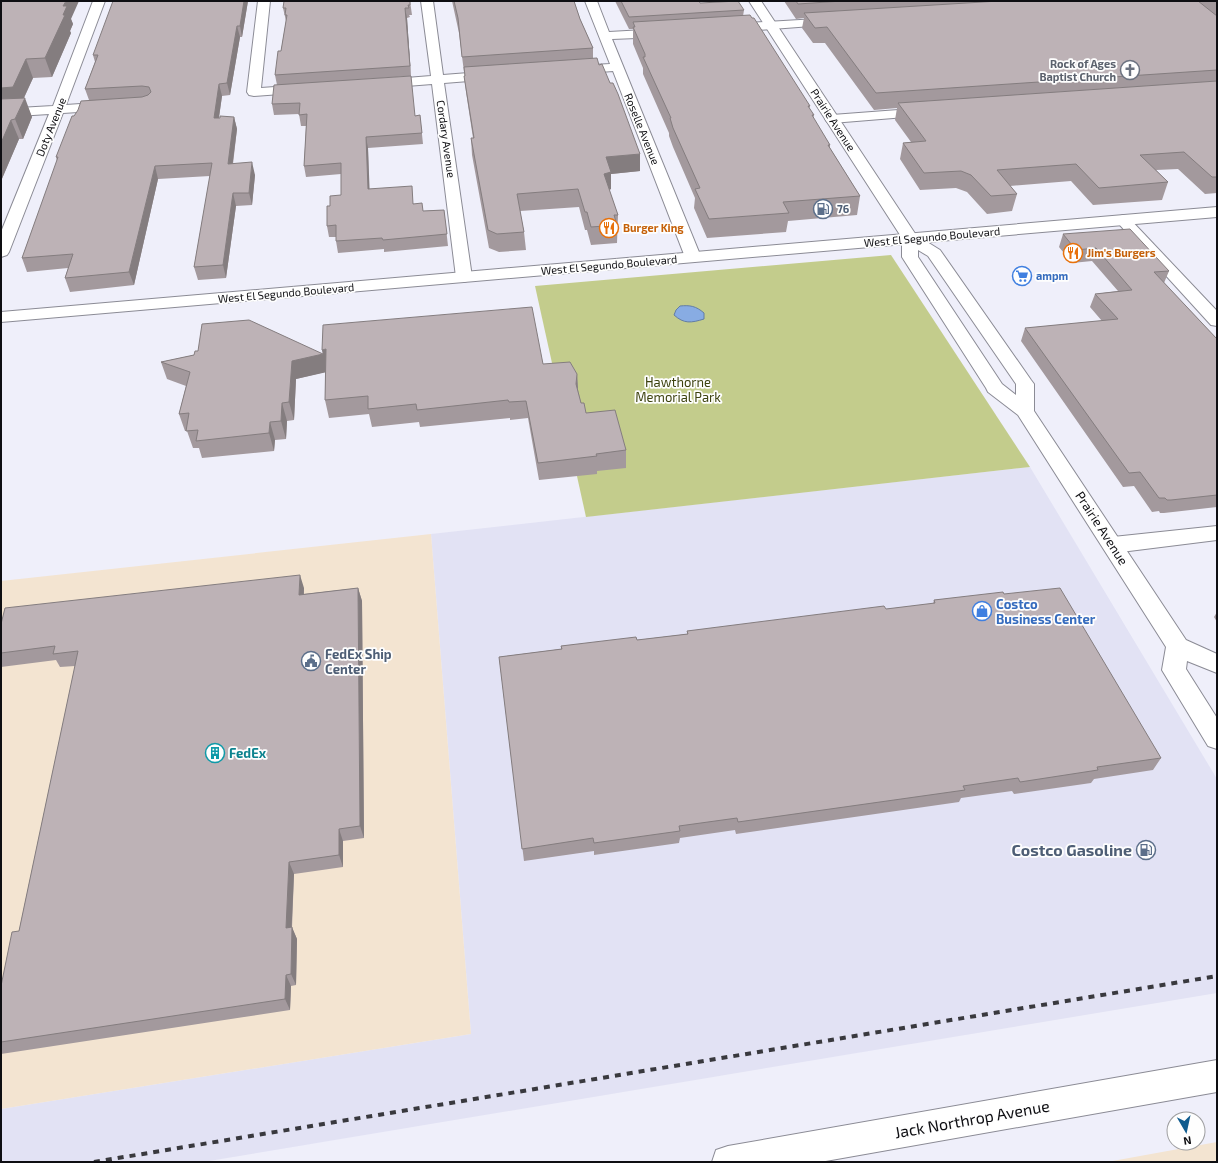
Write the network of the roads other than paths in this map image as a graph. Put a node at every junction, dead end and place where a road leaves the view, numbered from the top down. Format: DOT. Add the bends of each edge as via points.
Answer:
graph roads {
  1 [pos="99,1"];
  2 [pos="264,1"];
  3 [pos="427,1"];
  4 [pos="591,1"];
  5 [pos="755,1"];
  6 [pos="845,21"];
  7 [pos="771,26"];
  8 [pos="716,29"];
  9 [pos="677,32"];
  10 [pos="605,36"];
  11 [pos="617,67"];
  12 [pos="563,71"];
  13 [pos="508,74"];
  14 [pos="438,80"];
  15 [pos="369,84"];
  16 [pos="314,88"];
  17 [pos="122,105"];
  18 [pos="58,109"];
  19 [pos="934,111"];
  20 [pos="1,113"];
  21 [pos="832,119"];
  22 [pos="1217,212"];
  23 [pos="1123,220"];
  24 [pos="910,238"];
  25 [pos="1,252"];
  26 [pos="693,257"];
  27 [pos="464,277"];
  28 [pos="1,317"];
  29 [pos="1217,321"];
  30 [pos="1025,411"];
  31 [pos="1217,533"];
  32 [pos="1113,545"];
  33 [pos="1178,646"];
  34 [pos="1217,664"];
  35 [pos="1217,739"];
  36 [pos="1217,1076"];
  37 [pos="728,1162"];
  1 -- 18 [label="street, Doty Avenue"];
  2 -- 16 [label="street" via="254,92"];
  3 -- 14 [label="street, Cordary Avenue"];
  4 -- 10 [label="street, Roselle Avenue"];
  5 -- 7 [label="street, Prairie Avenue"];
  6 -- 7 [label="street"];
  7 -- 8 [label="street"];
  7 -- 21 [label="street, Prairie Avenue"];
  9 -- 10 [label="street"];
  10 -- 11 [label="street, Roselle Avenue"];
  11 -- 12 [label="street"];
  11 -- 26 [label="street, Roselle Avenue"];
  13 -- 14 [label="street"];
  14 -- 15 [label="street"];
  14 -- 27 [label="street, Cordary Avenue"];
  17 -- 18 [label="street"];
  18 -- 20 [label="street"];
  18 -- 25 [label="street, Doty Avenue"];
  19 -- 21 [label="street"];
  21 -- 24 [label="street, Prairie Avenue"];
  22 -- 23 [label="street, West El Segundo Boulevard"];
  23 -- 24 [label="street, West El Segundo Boulevard"];
  23 -- 29 [label="street"];
  24 -- 26 [label="street, West El Segundo Boulevard"];
  24 -- 30 [label="street, Prairie Avenue" via="910,257 991,381"];
  24 -- 30 [label="street, Prairie Avenue" via="934,253 1025,384"];
  26 -- 27 [label="street, West El Segundo Boulevard"];
  27 -- 28 [label="street, West El Segundo Boulevard"];
  30 -- 32 [label="street, Prairie Avenue"];
  31 -- 32 [label="street"];
  32 -- 33 [label="street, Prairie Avenue"];
  33 -- 34 [label="street"];
  33 -- 35 [label="street" via="1174,670"];
  36 -- 37 [label="street, Jack Northrop Avenue"];
}
